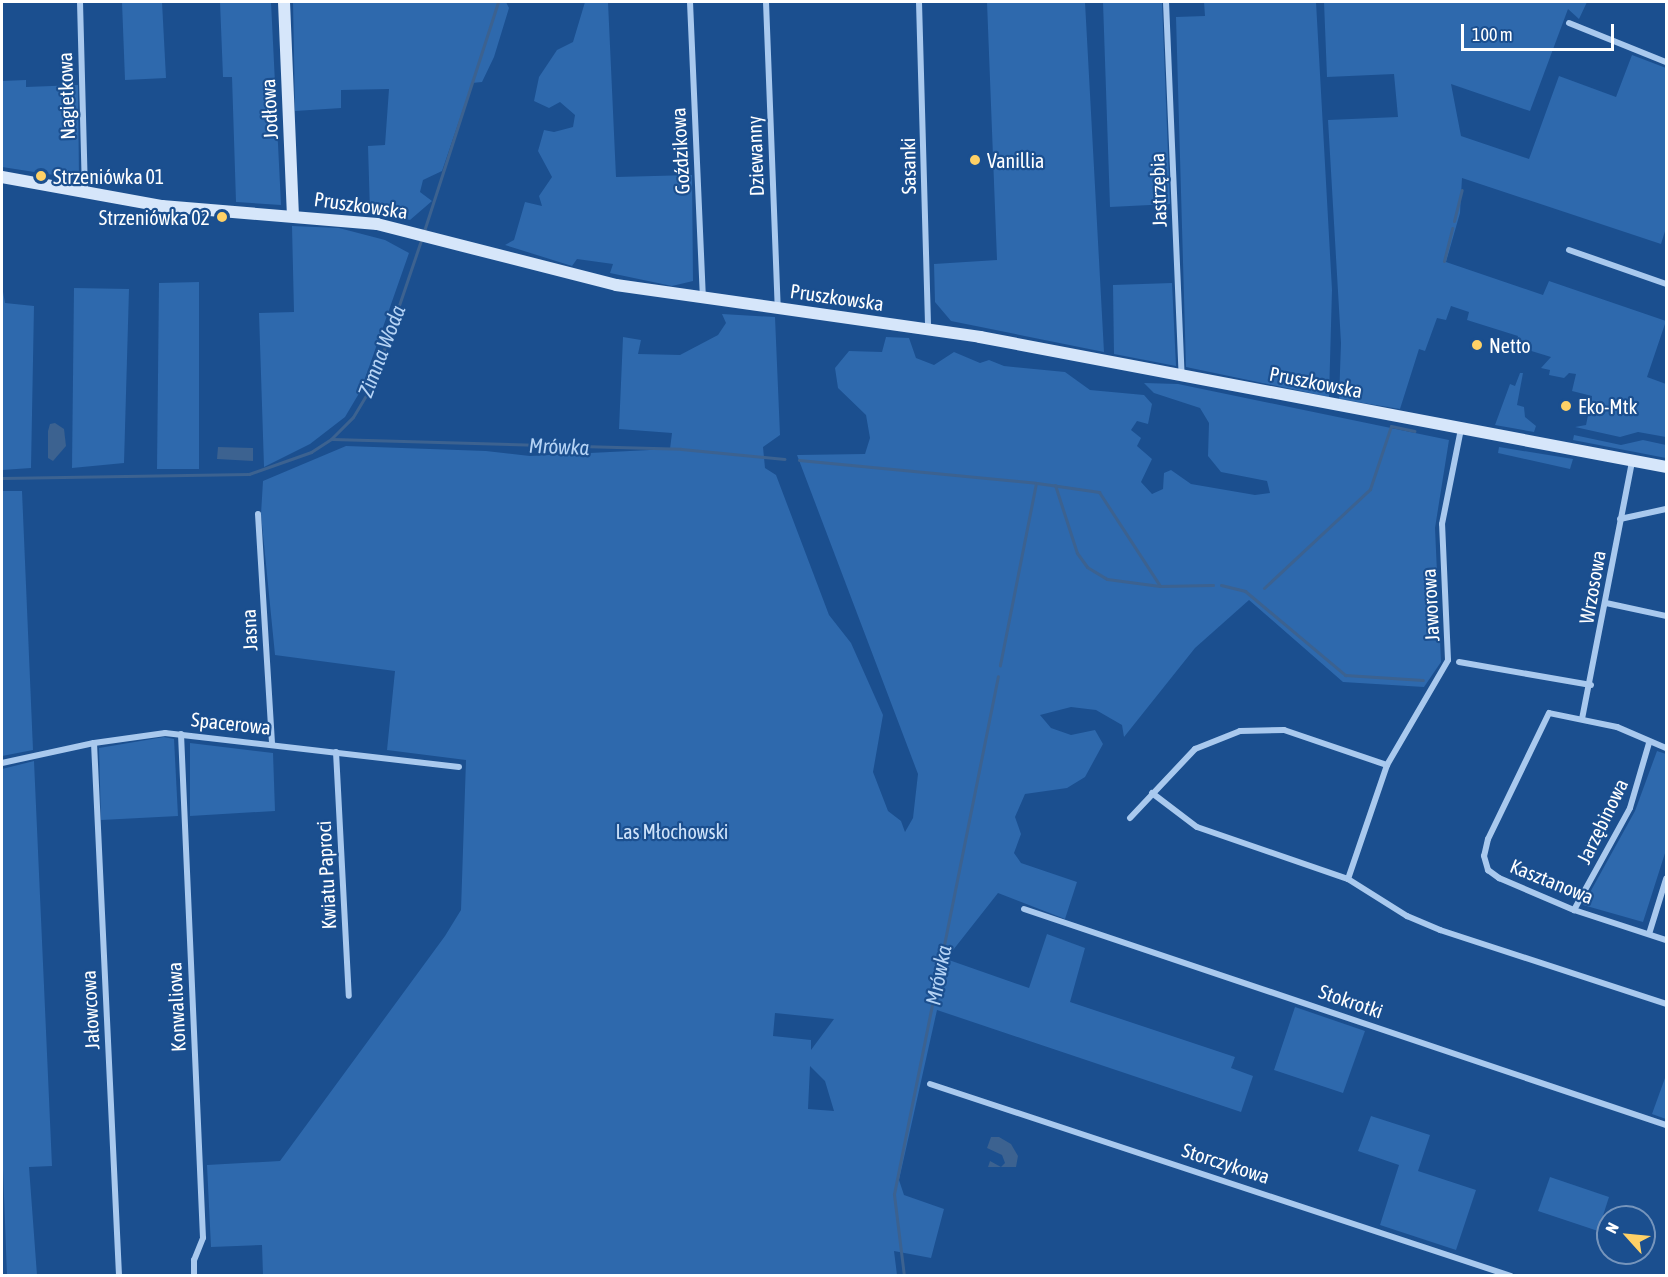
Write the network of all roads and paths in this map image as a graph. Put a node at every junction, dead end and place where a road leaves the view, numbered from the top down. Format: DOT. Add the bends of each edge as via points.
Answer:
graph roads {
  1 [pos="80,2"];
  2 [pos="284,2"];
  3 [pos="690,2"];
  4 [pos="766,2"];
  5 [pos="919,2"];
  6 [pos="1166,2"];
  7 [pos="1569,22"];
  8 [pos="1666,62"];
  9 [pos="2,177"];
  10 [pos="85,190"];
  11 [pos="293,215"];
  12 [pos="1569,250"];
  13 [pos="1666,284"];
  14 [pos="704,299"];
  15 [pos="778,309"];
  16 [pos="928,329"];
  17 [pos="1182,376"];
  18 [pos="1461,429"];
  19 [pos="1632,461"];
  20 [pos="1666,467"];
  21 [pos="1666,509"];
  22 [pos="258,514"];
  23 [pos="1620,519"];
  24 [pos="1606,603"];
  25 [pos="1666,616"];
  26 [pos="1459,662"];
  27 [pos="1591,686"];
  28 [pos="1582,719"];
  29 [pos="181,734"];
  30 [pos="94,742"];
  31 [pos="272,743"];
  32 [pos="1649,743"];
  33 [pos="1666,748"];
  34 [pos="336,752"];
  35 [pos="2,763"];
  36 [pos="1387,765"];
  37 [pos="459,767"];
  38 [pos="1152,793"];
  39 [pos="1130,818"];
  40 [pos="1348,879"];
  41 [pos="1666,879"];
  42 [pos="1024,909"];
  43 [pos="1574,910"];
  44 [pos="1649,934"];
  45 [pos="1666,940"];
  46 [pos="349,996"];
  47 [pos="1666,1004"];
  48 [pos="930,1084"];
  49 [pos="1666,1125"];
  50 [pos="119,1275"];
  51 [pos="194,1275"];
  52 [pos="1511,1275"];
  1 -- 10 [label="street, Nagietkowa"];
  2 -- 11 [label="street, Jodłowa"];
  3 -- 14 [label="street, Goździkowa"];
  4 -- 15 [label="street, Dziewanny"];
  5 -- 16 [label="street, Sasanki"];
  6 -- 17 [label="street, Jastrzębia"];
  7 -- 8 [label="street"];
  9 -- 10 [label="street, Pruszkowska"];
  10 -- 11 [label="street, Pruszkowska" via="162,206"];
  11 -- 14 [label="street, Pruszkowska" via="346,219 422,234 588,278"];
  12 -- 13 [label="street"];
  14 -- 15 [label="street, Pruszkowska"];
  15 -- 16 [label="street, Pruszkowska"];
  16 -- 17 [label="street, Pruszkowska"];
  17 -- 18 [label="street, Pruszkowska"];
  18 -- 19 [label="street, Pruszkowska"];
  18 -- 36 [label="street, Jaworowa" via="1442,524 1448,660"];
  19 -- 20 [label="street, Pruszkowska"];
  19 -- 23 [label="street, Wrzosowa"];
  21 -- 23 [label="street"];
  22 -- 31 [label="street, Jasna"];
  23 -- 24 [label="street, Wrzosowa"];
  24 -- 25 [label="street"];
  24 -- 27 [label="street, Wrzosowa"];
  26 -- 27 [label="street, Jaworowa"];
  27 -- 28 [label="street, Wrzosowa"];
  28 -- 32 [label="street" via="1617,727"];
  28 -- 43 [label="street, Kasztanowa" via="1549,713 1484,856 1488,870 1499,878"];
  29 -- 30 [label="street, Spacerowa"];
  29 -- 31 [label="street, Spacerowa"];
  29 -- 51 [label="street, Konwaliowa" via="203,1238 194,1260"];
  30 -- 35 [label="street, Spacerowa"];
  30 -- 50 [label="street, Jałowcowa"];
  31 -- 34 [label="street, Spacerowa"];
  32 -- 33 [label="street"];
  32 -- 43 [label="street, Jarzębinowa" via="1630,807"];
  34 -- 37 [label="street, Spacerowa"];
  34 -- 46 [label="street, Kwiatu Paproci"];
  36 -- 38 [label="street" via="1290,732 1252,729 1223,735 1195,749"];
  36 -- 40 [label="street, Jaworowa"];
  38 -- 39 [label="street"];
  38 -- 40 [label="street" via="1197,828"];
  40 -- 47 [label="street" via="1407,916 1440,930"];
  41 -- 44 [label="street"];
  42 -- 49 [label="street, Stokrotki"];
  43 -- 44 [label="street, Kasztanowa"];
  44 -- 45 [label="street, Kasztanowa"];
  48 -- 52 [label="street, Storczykowa"];
}
